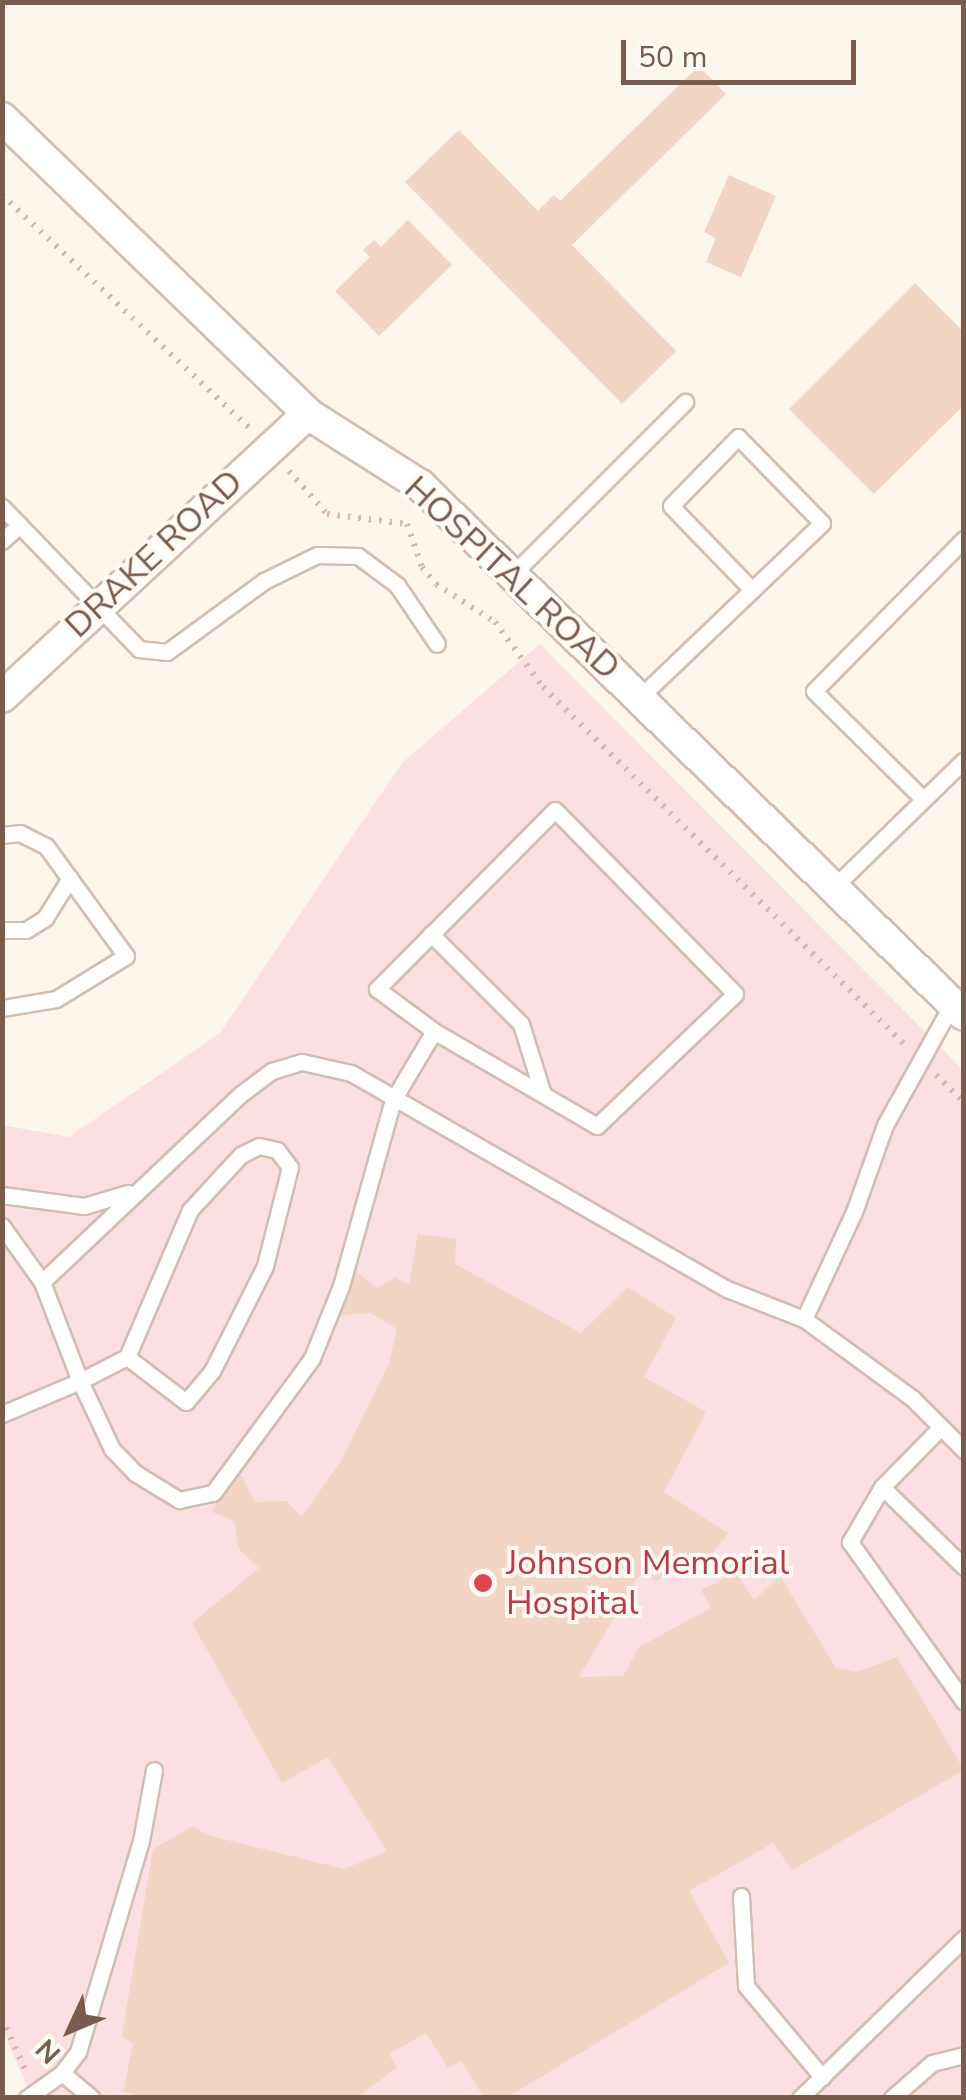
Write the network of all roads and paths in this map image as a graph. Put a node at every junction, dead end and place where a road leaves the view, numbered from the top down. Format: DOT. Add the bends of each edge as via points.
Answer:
graph roads {
  1 [pos="2,118"];
  2 [pos="2,195"];
  3 [pos="685,402"];
  4 [pos="308,414"];
  5 [pos="270,445"];
  6 [pos="2,507"];
  7 [pos="20,524"];
  8 [pos="964,539"];
  9 [pos="2,542"];
  10 [pos="512,575"];
  11 [pos="752,590"];
  12 [pos="98,606"];
  13 [pos="438,644"];
  14 [pos="2,697"];
  15 [pos="638,698"];
  16 [pos="964,760"];
  17 [pos="923,800"];
  18 [pos="2,835"];
  19 [pos="70,878"];
  20 [pos="832,888"];
  21 [pos="2,930"];
  22 [pos="431,934"];
  23 [pos="2,1008"];
  24 [pos="958,1010"];
  25 [pos="434,1031"];
  26 [pos="918,1059"];
  27 [pos="543,1094"];
  28 [pos="394,1100"];
  29 [pos="964,1102"];
  30 [pos="140,1186"];
  31 [pos="2,1195"];
  32 [pos="2,1226"];
  33 [pos="42,1282"];
  34 [pos="804,1319"];
  35 [pos="128,1357"];
  36 [pos="80,1381"];
  37 [pos="2,1414"];
  38 [pos="941,1427"];
  39 [pos="964,1450"];
  40 [pos="882,1488"];
  41 [pos="964,1567"];
  42 [pos="964,1702"];
  43 [pos="154,1770"];
  44 [pos="741,1896"];
  45 [pos="964,1938"];
  46 [pos="2,2018"];
  47 [pos="16,2049"];
  48 [pos="964,2054"];
  49 [pos="62,2073"];
  50 [pos="822,2076"];
  51 [pos="27,2098"];
  52 [pos="92,2098"];
  53 [pos="800,2098"];
  54 [pos="892,2098"];
  1 -- 4 [label="street, HOSPITAL ROAD"];
  2 -- 5 [label="path"];
  3 -- 10 [label="lane"];
  4 -- 5 [label="street, DRAKE ROAD"];
  4 -- 10 [label="street, HOSPITAL ROAD" via="420,485"];
  5 -- 12 [label="street, DRAKE ROAD"];
  5 -- 26 [label="path" via="327,514 407,524 422,567 436,584 495,622 543,687"];
  6 -- 7 [label="lane"];
  7 -- 9 [label="lane"];
  7 -- 12 [label="lane"];
  8 -- 17 [label="lane" via="814,691"];
  10 -- 15 [label="street, HOSPITAL ROAD"];
  11 -- 11 [label="lane" via="822,523 738,437 670,506"];
  11 -- 15 [label="lane"];
  12 -- 13 [label="lane" via="139,649 168,652 264,581 317,555 358,556 397,585"];
  12 -- 14 [label="street, DRAKE ROAD"];
  15 -- 20 [label="street, HOSPITAL ROAD"];
  16 -- 17 [label="lane"];
  17 -- 20 [label="lane"];
  18 -- 19 [label="lane" via="20,834 46,846"];
  19 -- 21 [label="lane" via="46,918 26,930"];
  19 -- 23 [label="lane" via="126,956 56,999"];
  20 -- 24 [label="street, HOSPITAL ROAD"];
  22 -- 25 [label="lane" via="377,989"];
  22 -- 27 [label="lane" via="521,1024"];
  22 -- 27 [label="lane" via="555,810 735,994 597,1126"];
  24 -- 26 [label="lane"];
  25 -- 27 [label="lane"];
  25 -- 28 [label="lane"];
  26 -- 29 [label="path"];
  26 -- 34 [label="lane"];
  28 -- 30 [label="lane" via="351,1073 302,1062 272,1070"];
  28 -- 34 [label="lane" via="727,1290"];
  28 -- 36 [label="lane" via="341,1286 312,1358 213,1493 196,1502 179,1500 135,1474 112,1448"];
  30 -- 31 [label="lane" via="84,1206"];
  30 -- 33 [label="lane"];
  32 -- 33 [label="lane"];
  33 -- 36 [label="lane"];
  34 -- 38 [label="lane"];
  35 -- 35 [label="lane" via="186,1402 212,1371 266,1266 290,1167 277,1150 259,1146 241,1155 190,1210"];
  35 -- 36 [label="lane"];
  36 -- 37 [label="lane"];
  38 -- 39 [label="lane"];
  38 -- 40 [label="lane"];
  40 -- 41 [label="lane"];
  40 -- 42 [label="lane" via="850,1542"];
  43 -- 49 [label="lane" via="110,1955 78,2052"];
  44 -- 50 [label="lane" via="746,1986"];
  45 -- 50 [label="lane"];
  46 -- 47 [label="path"];
  48 -- 54 [label="lane" via="932,2063"];
  49 -- 51 [label="lane"];
  49 -- 52 [label="lane"];
  50 -- 53 [label="lane"];
}
